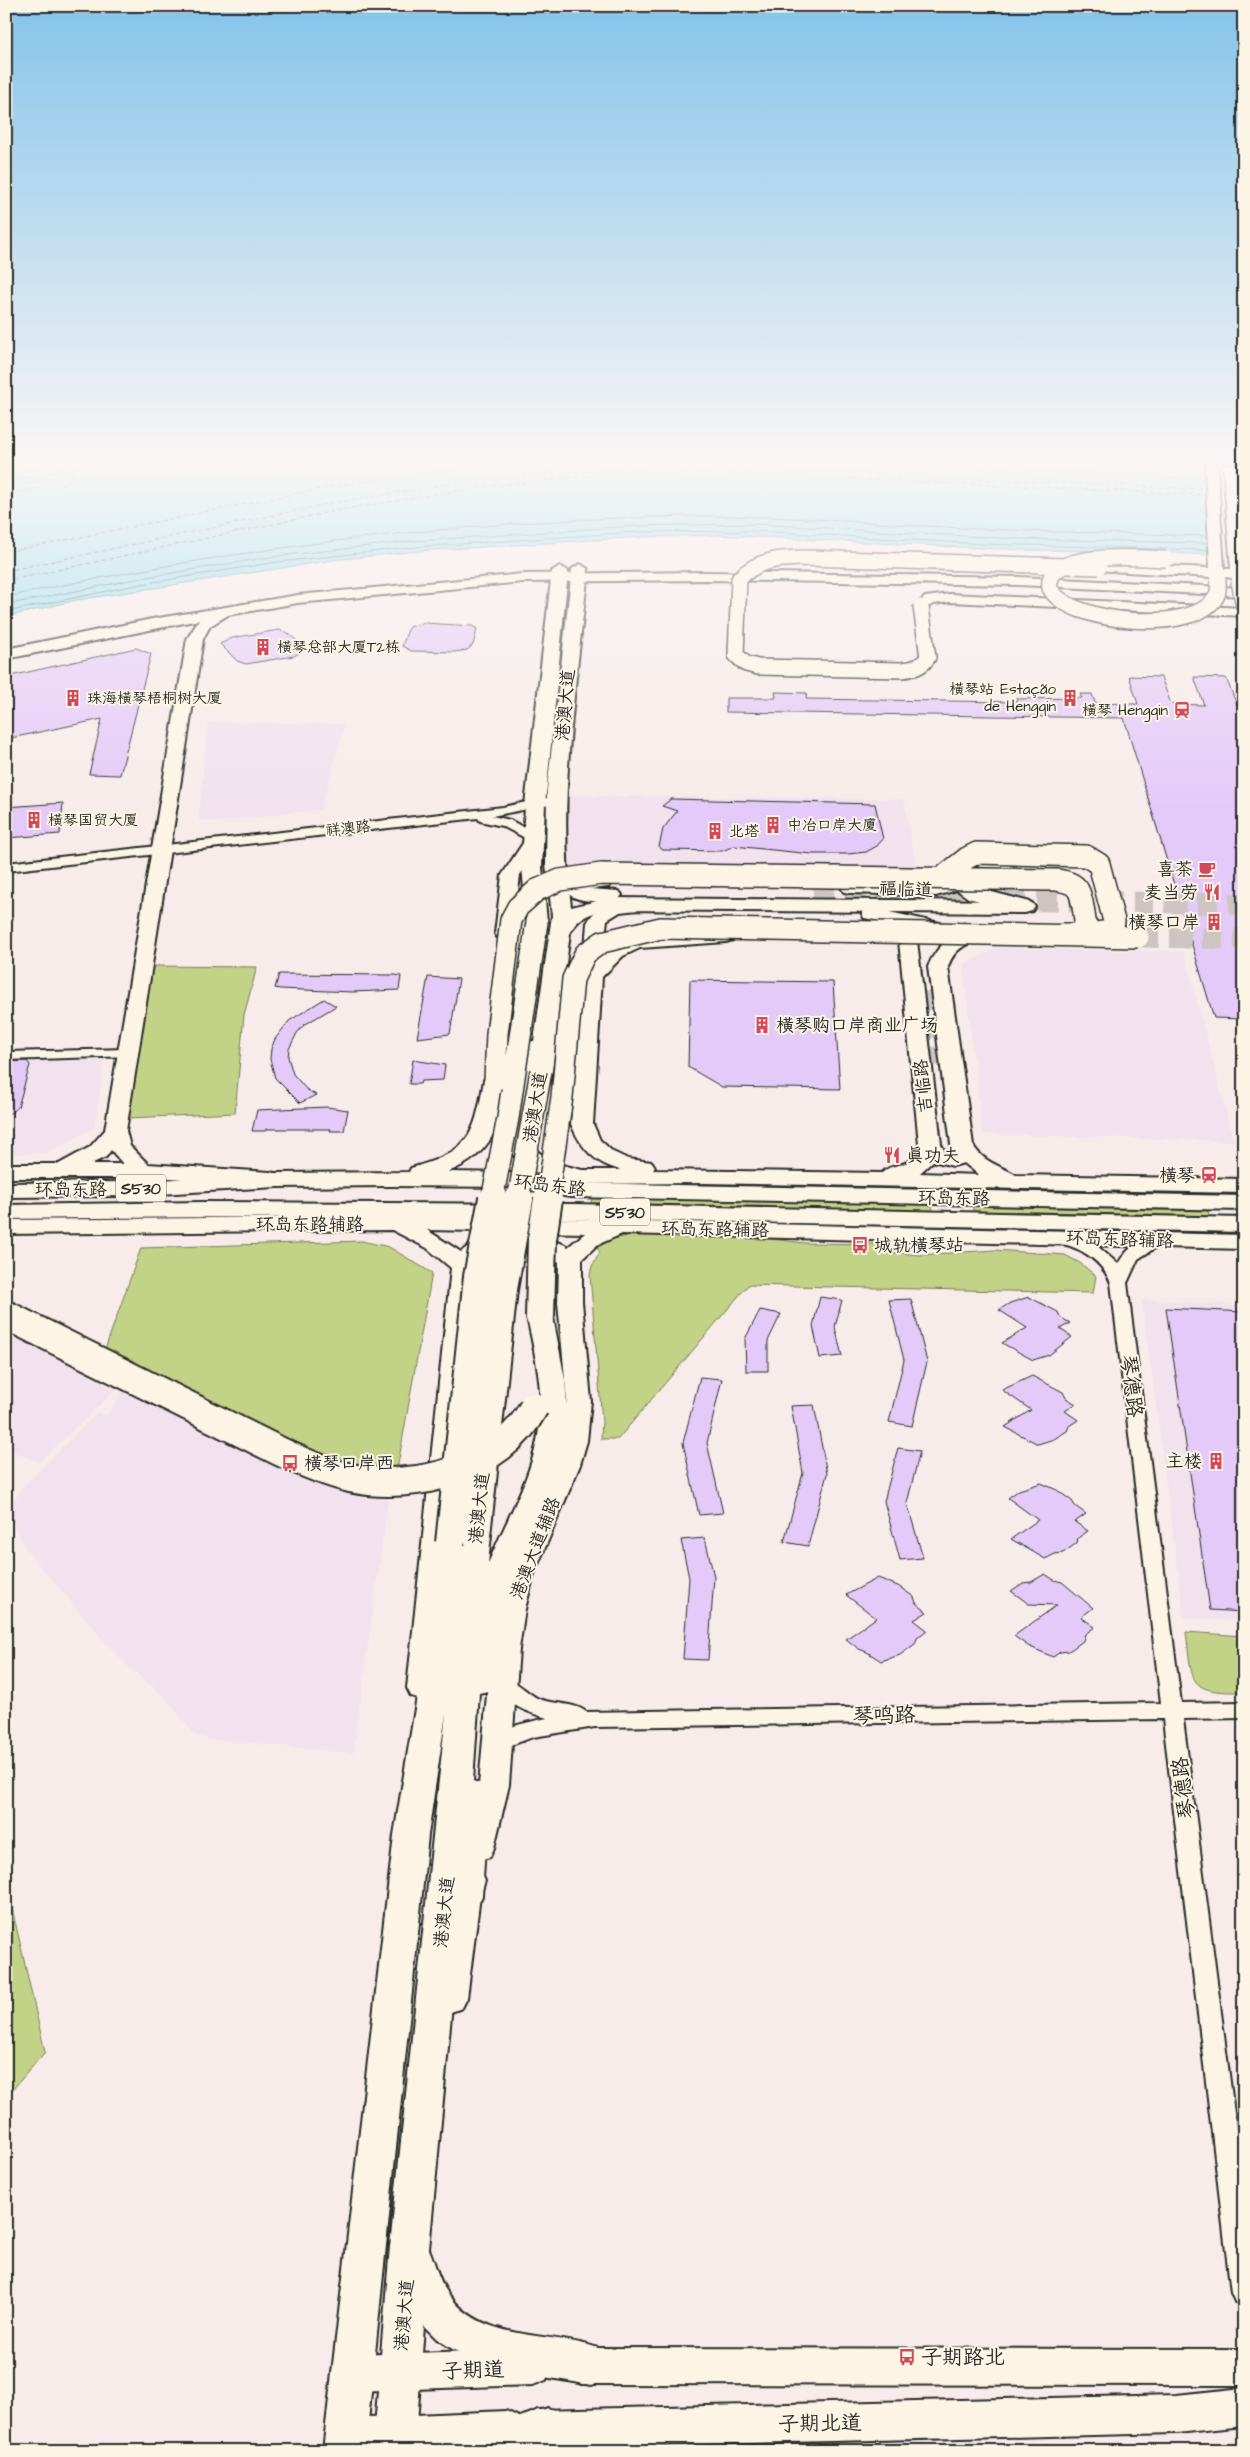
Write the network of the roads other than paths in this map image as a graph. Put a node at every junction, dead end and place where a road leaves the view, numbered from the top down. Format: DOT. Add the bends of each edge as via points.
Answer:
graph roads {
  1 [pos="442,579"];
  2 [pos="507,579"];
  3 [pos="566,579"];
  4 [pos="569,579"];
  5 [pos="739,579"];
  6 [pos="887,579"];
  7 [pos="1050,579"];
  8 [pos="1218,579"];
  9 [pos="1239,579"];
  10 [pos="471,582"];
  11 [pos="1244,592"];
  12 [pos="557,599"];
  13 [pos="1244,607"];
  14 [pos="227,610"];
  15 [pos="1244,612"];
  16 [pos="152,623"];
  17 [pos="195,639"];
  18 [pos="6,646"];
  19 [pos="6,654"];
  20 [pos="556,799"];
  21 [pos="535,805"];
  22 [pos="464,816"];
  23 [pos="533,840"];
  24 [pos="161,848"];
  25 [pos="556,864"];
  26 [pos="6,867"];
  27 [pos="532,869"];
  28 [pos="952,879"];
  29 [pos="613,895"];
  30 [pos="822,902"];
  31 [pos="650,904"];
  32 [pos="1025,907"];
  33 [pos="871,914"];
  34 [pos="561,923"];
  35 [pos="1002,929"];
  36 [pos="780,930"];
  37 [pos="1056,935"];
  38 [pos="1086,935"];
  39 [pos="1138,937"];
  40 [pos="910,963"];
  41 [pos="938,967"];
  42 [pos="592,977"];
  43 [pos="127,1053"];
  44 [pos="6,1056"];
  45 [pos="937,1069"];
  46 [pos="541,1071"];
  47 [pos="512,1090"];
  48 [pos="584,1095"];
  49 [pos="115,1131"];
  50 [pos="960,1135"];
  51 [pos="483,1136"];
  52 [pos="930,1144"];
  53 [pos="61,1170"];
  54 [pos="6,1171"];
  55 [pos="142,1171"];
  56 [pos="578,1176"];
  57 [pos="356,1179"];
  58 [pos="389,1179"];
  59 [pos="825,1179"];
  60 [pos="860,1179"];
  61 [pos="276,1180"];
  62 [pos="504,1183"];
  63 [pos="1034,1183"];
  64 [pos="1244,1186"];
  65 [pos="6,1190"];
  66 [pos="1244,1203"];
  67 [pos="202,1209"];
  68 [pos="12,1217"];
  69 [pos="385,1223"];
  70 [pos="102,1226"];
  71 [pos="627,1227"];
  72 [pos="1238,1227"];
  73 [pos="1057,1237"];
  74 [pos="1159,1240"];
  75 [pos="1244,1242"];
  76 [pos="571,1259"];
  77 [pos="463,1267"];
  78 [pos="1119,1283"];
  79 [pos="6,1315"];
  80 [pos="540,1317"];
  81 [pos="463,1539"];
  82 [pos="503,1684"];
  83 [pos="1244,1710"];
  84 [pos="1173,1711"];
  85 [pos="596,1719"];
  86 [pos="498,1742"];
  87 [pos="411,1835"];
  88 [pos="455,1902"];
  89 [pos="410,2246"];
  90 [pos="1244,2293"];
  91 [pos="592,2365"];
  92 [pos="1244,2367"];
  93 [pos="400,2372"];
  94 [pos="354,2373"];
  95 [pos="1244,2407"];
  96 [pos="548,2429"];
  97 [pos="395,2442"];
  98 [pos="345,2444"];
  99 [pos="484,2451"];
  1 -- 18 [label="main road" via="197,608"];
  2 -- 10 [label="main road"];
  3 -- 12 [label="main road, 港澳大道"];
  4 -- 20 [label="main road, 港澳大道"];
  5 -- 15 [label="main road, bridge" via="736,655 746,664 758,667 916,668 928,657 921,607 930,600 944,598"];
  6 -- 11 [label="main road" via="1019,581"];
  7 -- 8 [label="main road, bridge" via="1050,590 1070,606 1118,619 1167,620 1206,608 1215,599"];
  9 -- 13 [label="main road, bridge"];
  10 -- 12 [label="main road" via="531,584"];
  10 -- 14 [label="main road" via="355,592"];
  12 -- 21 [label="main road, 港澳大道"];
  14 -- 16 [label="main road"];
  14 -- 17 [label="main road" via="204,623"];
  16 -- 17 [label="main road" via="180,625 191,631"];
  16 -- 19 [label="main road"];
  17 -- 24 [label="main road"];
  20 -- 21 [label="street, 祥澳路"];
  20 -- 25 [label="main road, 港澳大道"];
  21 -- 22 [label="street, 祥澳路"];
  21 -- 23 [label="main road, 港澳大道"];
  22 -- 23 [label="street" via="498,820"];
  22 -- 24 [label="street, 祥澳路"];
  23 -- 27 [label="main road, 港澳大道"];
  23 -- 51 [label="main road" via="511,875"];
  24 -- 26 [label="street, 祥澳路"];
  24 -- 43 [label="main road"];
  25 -- 34 [label="main road, 港澳大道"];
  25 -- 56 [label="main road" via="519,1147 529,1160 542,1168"];
  27 -- 47 [label="main road" via="513,1031"];
  27 -- 62 [label="main road, 港澳大道, bridge" via="537,922 508,1118"];
  28 -- 29 [label="main road, 福临道" via="951,887 936,891 601,882 584,883 575,888 587,895"];
  28 -- 32 [label="main road" via="974,894"];
  28 -- 35 [label="main road, 福临道" via="975,861 987,857 1063,857 1080,860 1090,867 1104,919 1099,928"];
  28 -- 37 [label="main road, bridge" via="1057,880 1072,884 1080,895 1085,929 1075,934"];
  28 -- 38 [label="main road, bridge" via="964,858 976,853 1072,854 1092,859 1102,871 1114,921 1108,931"];
  28 -- 47 [label="main road, bridge" via="601,874 548,883 525,898 510,920 497,1034"];
  29 -- 30 [label="main road, 福临道"];
  29 -- 34 [label="main road, 福临道" via="586,901"];
  30 -- 31 [label="main road, 福临道"];
  30 -- 32 [label="main road, 福临道"];
  30 -- 33 [label="main road, 吉临路"];
  31 -- 34 [label="main road, 福临道" via="594,906"];
  31 -- 42 [label="main road" via="617,907 598,916"];
  33 -- 35 [label="main road, 福临道" via="923,926"];
  33 -- 40 [label="main road, 吉临路" via="906,935"];
  34 -- 46 [label="main road, 港澳大道"];
  35 -- 41 [label="main road" via="968,936 951,945 944,951"];
  36 -- 37 [label="main road, bridge"];
  36 -- 42 [label="main road" via="636,943 616,952"];
  36 -- 80 [label="main road, bridge" via="661,928 602,942 585,954 575,973 570,995 562,1097 542,1239"];
  37 -- 38 [label="main road, bridge"];
  38 -- 39 [label="main road, bridge"];
  40 -- 41 [label="main road" via="913,954 923,950 934,957"];
  40 -- 52 [label="main road, 吉临路"];
  41 -- 50 [label="main road, 吉临路"];
  42 -- 48 [label="main road"];
  43 -- 44 [label="street"];
  43 -- 49 [label="main road"];
  45 -- 50 [label="main road" via="939,1084"];
  46 -- 80 [label="main road, bridge" via="531,1235"];
  46 -- 81 [label="main road, 港澳大道, bridge"];
  47 -- 48 [label="main road" via="567,1100"];
  47 -- 51 [label="main road"];
  48 -- 59 [label="main road" via="582,1124 587,1139 602,1154 623,1163"];
  49 -- 53 [label="main road" via="98,1152"];
  49 -- 55 [label="main road" via="120,1148"];
  50 -- 52 [label="main road" via="963,1155 952,1160 937,1156"];
  50 -- 63 [label="main road" via="972,1159 992,1173 1010,1180"];
  51 -- 58 [label="main road" via="472,1149 436,1169"];
  52 -- 60 [label="main road" via="925,1160 917,1166 893,1175"];
  53 -- 54 [label="main road"];
  53 -- 55 [label="main road"];
  55 -- 61 [label="main road" via="230,1174"];
  56 -- 59 [label="main road"];
  56 -- 62 [label="main road"];
  57 -- 58 [label="main road, 环岛东路"];
  57 -- 61 [label="main road, 环岛东路"];
  57 -- 67 [label="main road" via="353,1195 348,1198"];
  58 -- 62 [label="main road, 环岛东路"];
  59 -- 60 [label="main road"];
  60 -- 63 [label="main road"];
  61 -- 65 [label="main road, 环岛东路 / S530" via="127,1189"];
  62 -- 66 [label="main road, 环岛东路 / S530" via="570,1190"];
  62 -- 81 [label="main road, 港澳大道, bridge" via="478,1277"];
  63 -- 64 [label="main road"];
  67 -- 68 [label="main road, 环岛东路 / S530"];
  67 -- 72 [label="main road, 环岛东路 / S530" via="572,1211"];
  68 -- 70 [label="main road"];
  69 -- 70 [label="main road, 环岛东路辅路"];
  69 -- 71 [label="main road, 环岛东路辅路"];
  69 -- 77 [label="main road" via="429,1239"];
  71 -- 73 [label="main road, 环岛东路辅路"];
  71 -- 76 [label="main road" via="608,1231 590,1240 578,1248"];
  73 -- 74 [label="main road, 环岛东路辅路"];
  73 -- 78 [label="street, 琴德路" via="1083,1245 1098,1254 1112,1265"];
  74 -- 75 [label="main road, 环岛东路辅路"];
  74 -- 78 [label="street, 琴德路" via="1146,1243 1130,1256"];
  76 -- 77 [label="main road" via="554,1247 503,1244 480,1248"];
  76 -- 82 [label="main road, 港澳大道辅路" via="570,1302 579,1401 574,1441 567,1466 521,1574 510,1617"];
  77 -- 87 [label="main road" via="424,1646"];
  78 -- 84 [label="street, 琴德路"];
  79 -- 80 [label="main road, bridge" via="293,1458 343,1476 370,1481 402,1481 468,1466 502,1446 521,1428 534,1407 541,1379"];
  80 -- 88 [label="main road" via="553,1391 554,1420 545,1461 499,1574 490,1607 472,1791"];
  81 -- 87 [label="main road, 港澳大道" via="441,1642"];
  81 -- 88 [label="main road, 港澳大道"];
  82 -- 85 [label="street" via="517,1698 533,1707"];
  82 -- 86 [label="main road, 港澳大道辅路"];
  83 -- 84 [label="street, 琴鸣路"];
  84 -- 85 [label="street, 琴鸣路"];
  84 -- 90 [label="street, 琴德路"];
  85 -- 86 [label="street, 琴鸣路" via="539,1726"];
  86 -- 88 [label="main road, 港澳大道辅路" via="494,1785 477,1856"];
  87 -- 94 [label="main road, 港澳大道"];
  88 -- 89 [label="main road, 港澳大道" via="426,2086"];
  89 -- 91 [label="main road" via="423,2286 436,2310 476,2341 494,2348"];
  89 -- 93 [label="main road, 港澳大道"];
  91 -- 92 [label="main road"];
  91 -- 93 [label="main road, 子期道"];
  93 -- 94 [label="main road, 子期道"];
  93 -- 97 [label="main road, 港澳大道"];
  94 -- 98 [label="main road, 港澳大道"];
  95 -- 96 [label="main road, 子期北道" via="1176,2414"];
  96 -- 97 [label="main road, 子期北道"];
  96 -- 99 [label="main road"];
  97 -- 98 [label="main road"];
}
